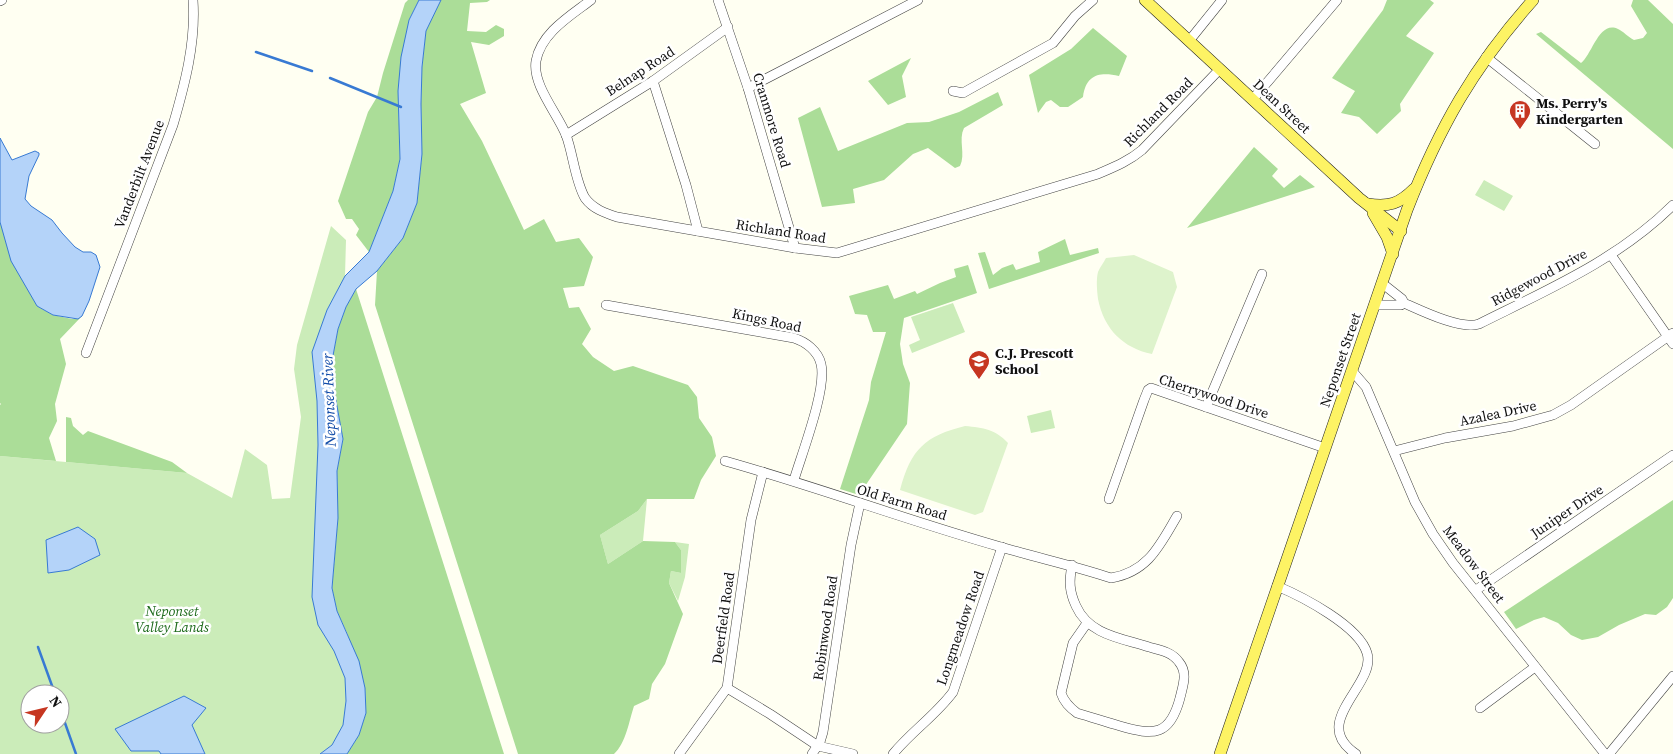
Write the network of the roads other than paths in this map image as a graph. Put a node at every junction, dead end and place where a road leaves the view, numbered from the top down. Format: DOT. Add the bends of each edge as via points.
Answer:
graph roads {
  1 [pos="193,0"];
  2 [pos="592,0"];
  3 [pos="718,0"];
  4 [pos="918,0"];
  5 [pos="1093,0"];
  6 [pos="1145,0"];
  7 [pos="1222,0"];
  8 [pos="1337,0"];
  9 [pos="1534,0"];
  10 [pos="728,28"];
  11 [pos="1189,42"];
  12 [pos="1486,58"];
  13 [pos="1219,70"];
  14 [pos="653,81"];
  15 [pos="748,88"];
  16 [pos="953,91"];
  17 [pos="1253,99"];
  18 [pos="566,135"];
  19 [pos="1595,144"];
  20 [pos="1416,187"];
  21 [pos="1366,203"];
  22 [pos="1673,205"];
  23 [pos="698,230"];
  24 [pos="1401,231"];
  25 [pos="795,248"];
  26 [pos="1393,254"];
  27 [pos="1611,255"];
  28 [pos="1262,274"];
  29 [pos="1383,284"];
  30 [pos="1404,303"];
  31 [pos="606,305"];
  32 [pos="1375,305"];
  33 [pos="1671,338"];
  34 [pos="86,353"];
  35 [pos="1353,372"];
  36 [pos="1206,407"];
  37 [pos="1325,448"];
  38 [pos="1394,451"];
  39 [pos="1673,455"];
  40 [pos="726,461"];
  41 [pos="763,472"];
  42 [pos="794,480"];
  43 [pos="1109,499"];
  44 [pos="860,503"];
  45 [pos="1177,516"];
  46 [pos="1002,547"];
  47 [pos="1072,565"];
  48 [pos="1277,586"];
  49 [pos="1476,590"];
  50 [pos="1087,623"];
  51 [pos="1535,667"];
  52 [pos="1673,676"];
  53 [pos="727,688"];
  54 [pos="1480,708"];
  55 [pos="818,746"];
  56 [pos="679,754"];
  57 [pos="812,754"];
  58 [pos="853,754"];
  59 [pos="892,754"];
  60 [pos="1220,754"];
  61 [pos="1356,754"];
  62 [pos="1605,754"];
  63 [pos="1609,754"];
  1 -- 34 [label="street, Vanderbilt Avenue" via="192,42 173,124"];
  2 -- 18 [label="street, Richland Road" via="547,37 536,62 539,83"];
  3 -- 10 [label="street, Cranmore Road"];
  4 -- 15 [label="street"];
  5 -- 16 [label="street" via="1053,43 970,90 963,93"];
  6 -- 11 [label="main road, Dean Street"];
  7 -- 11 [label="street"];
  8 -- 17 [label="street"];
  9 -- 12 [label="main road, Neponset Street"];
  10 -- 14 [label="street, Belnap Road"];
  10 -- 15 [label="street, Cranmore Road"];
  11 -- 13 [label="main road, Dean Street"];
  12 -- 19 [label="street"];
  12 -- 20 [label="main road, Neponset Street" via="1443,127"];
  13 -- 17 [label="main road, Dean Street"];
  13 -- 25 [label="street, Richland Road" via="1142,150 1112,168 837,254"];
  14 -- 18 [label="street, Belnap Road"];
  14 -- 23 [label="street"];
  15 -- 25 [label="street, Cranmore Road"];
  17 -- 21 [label="main road, Dean Street"];
  18 -- 23 [label="street, Richland Road" via="584,197 602,212"];
  20 -- 21 [label="main road" via="1393,204"];
  20 -- 24 [label="main road, Neponset Street"];
  21 -- 24 [label="main road, Dean Street"];
  21 -- 26 [label="main road" via="1379,220"];
  22 -- 27 [label="street, Ridgewood Drive" via="1645,231"];
  23 -- 25 [label="street, Richland Road"];
  24 -- 26 [label="main road, Neponset Street"];
  26 -- 29 [label="main road, Neponset Street"];
  27 -- 30 [label="street, Ridgewood Drive" via="1530,301 1473,326"];
  27 -- 33 [label="street"];
  28 -- 36 [label="street"];
  29 -- 30 [label="street, Ridgewood Drive"];
  29 -- 32 [label="main road, Neponset Street"];
  30 -- 32 [label="street, Ridgewood Drive"];
  31 -- 42 [label="street, Kings Road" via="805,342 821,362 822,376"];
  32 -- 35 [label="main road, Neponset Street"];
  33 -- 38 [label="street, Azalea Drive" via="1552,415"];
  35 -- 37 [label="main road, Neponset Street"];
  35 -- 38 [label="street, Meadow Street" via="1366,387"];
  36 -- 37 [label="street, Cherrywood Drive"];
  36 -- 43 [label="street, Cherrywood Drive" via="1151,388 1148,390"];
  37 -- 48 [label="main road, Neponset Street"];
  38 -- 49 [label="street, Meadow Street" via="1433,534"];
  39 -- 49 [label="street, Juniper Drive"];
  40 -- 41 [label="street, Old Farm Road"];
  41 -- 42 [label="street, Old Farm Road"];
  41 -- 53 [label="street, Deerfield Road" via="750,520"];
  42 -- 44 [label="street, Old Farm Road"];
  44 -- 46 [label="street, Old Farm Road"];
  44 -- 55 [label="street, Robinwood Road" via="823,732"];
  45 -- 47 [label="street, Old Farm Road" via="1150,558 1125,576 1111,578"];
  46 -- 47 [label="street, Old Farm Road"];
  46 -- 59 [label="street, Longmeadow Road" via="953,692"];
  47 -- 50 [label="street" via="1068,582 1070,592"];
  48 -- 60 [label="main road, Neponset Street"];
  48 -- 61 [label="street" via="1302,597 1363,643 1368,665 1363,679 1347,702 1340,728 1342,739"];
  49 -- 51 [label="street, Meadow Street"];
  50 -- 50 [label="street" via="1103,632 1168,653 1179,661 1184,672 1183,685 1177,709 1163,728 1155,732 1138,732 1077,712 1063,699 1061,692 1073,643"];
  51 -- 54 [label="street"];
  51 -- 62 [label="street, Meadow Street"];
  52 -- 63 [label="street"];
  53 -- 55 [label="street"];
  53 -- 56 [label="street, Deerfield Road"];
  55 -- 57 [label="street, Robinwood Road"];
  55 -- 58 [label="street"];
}
